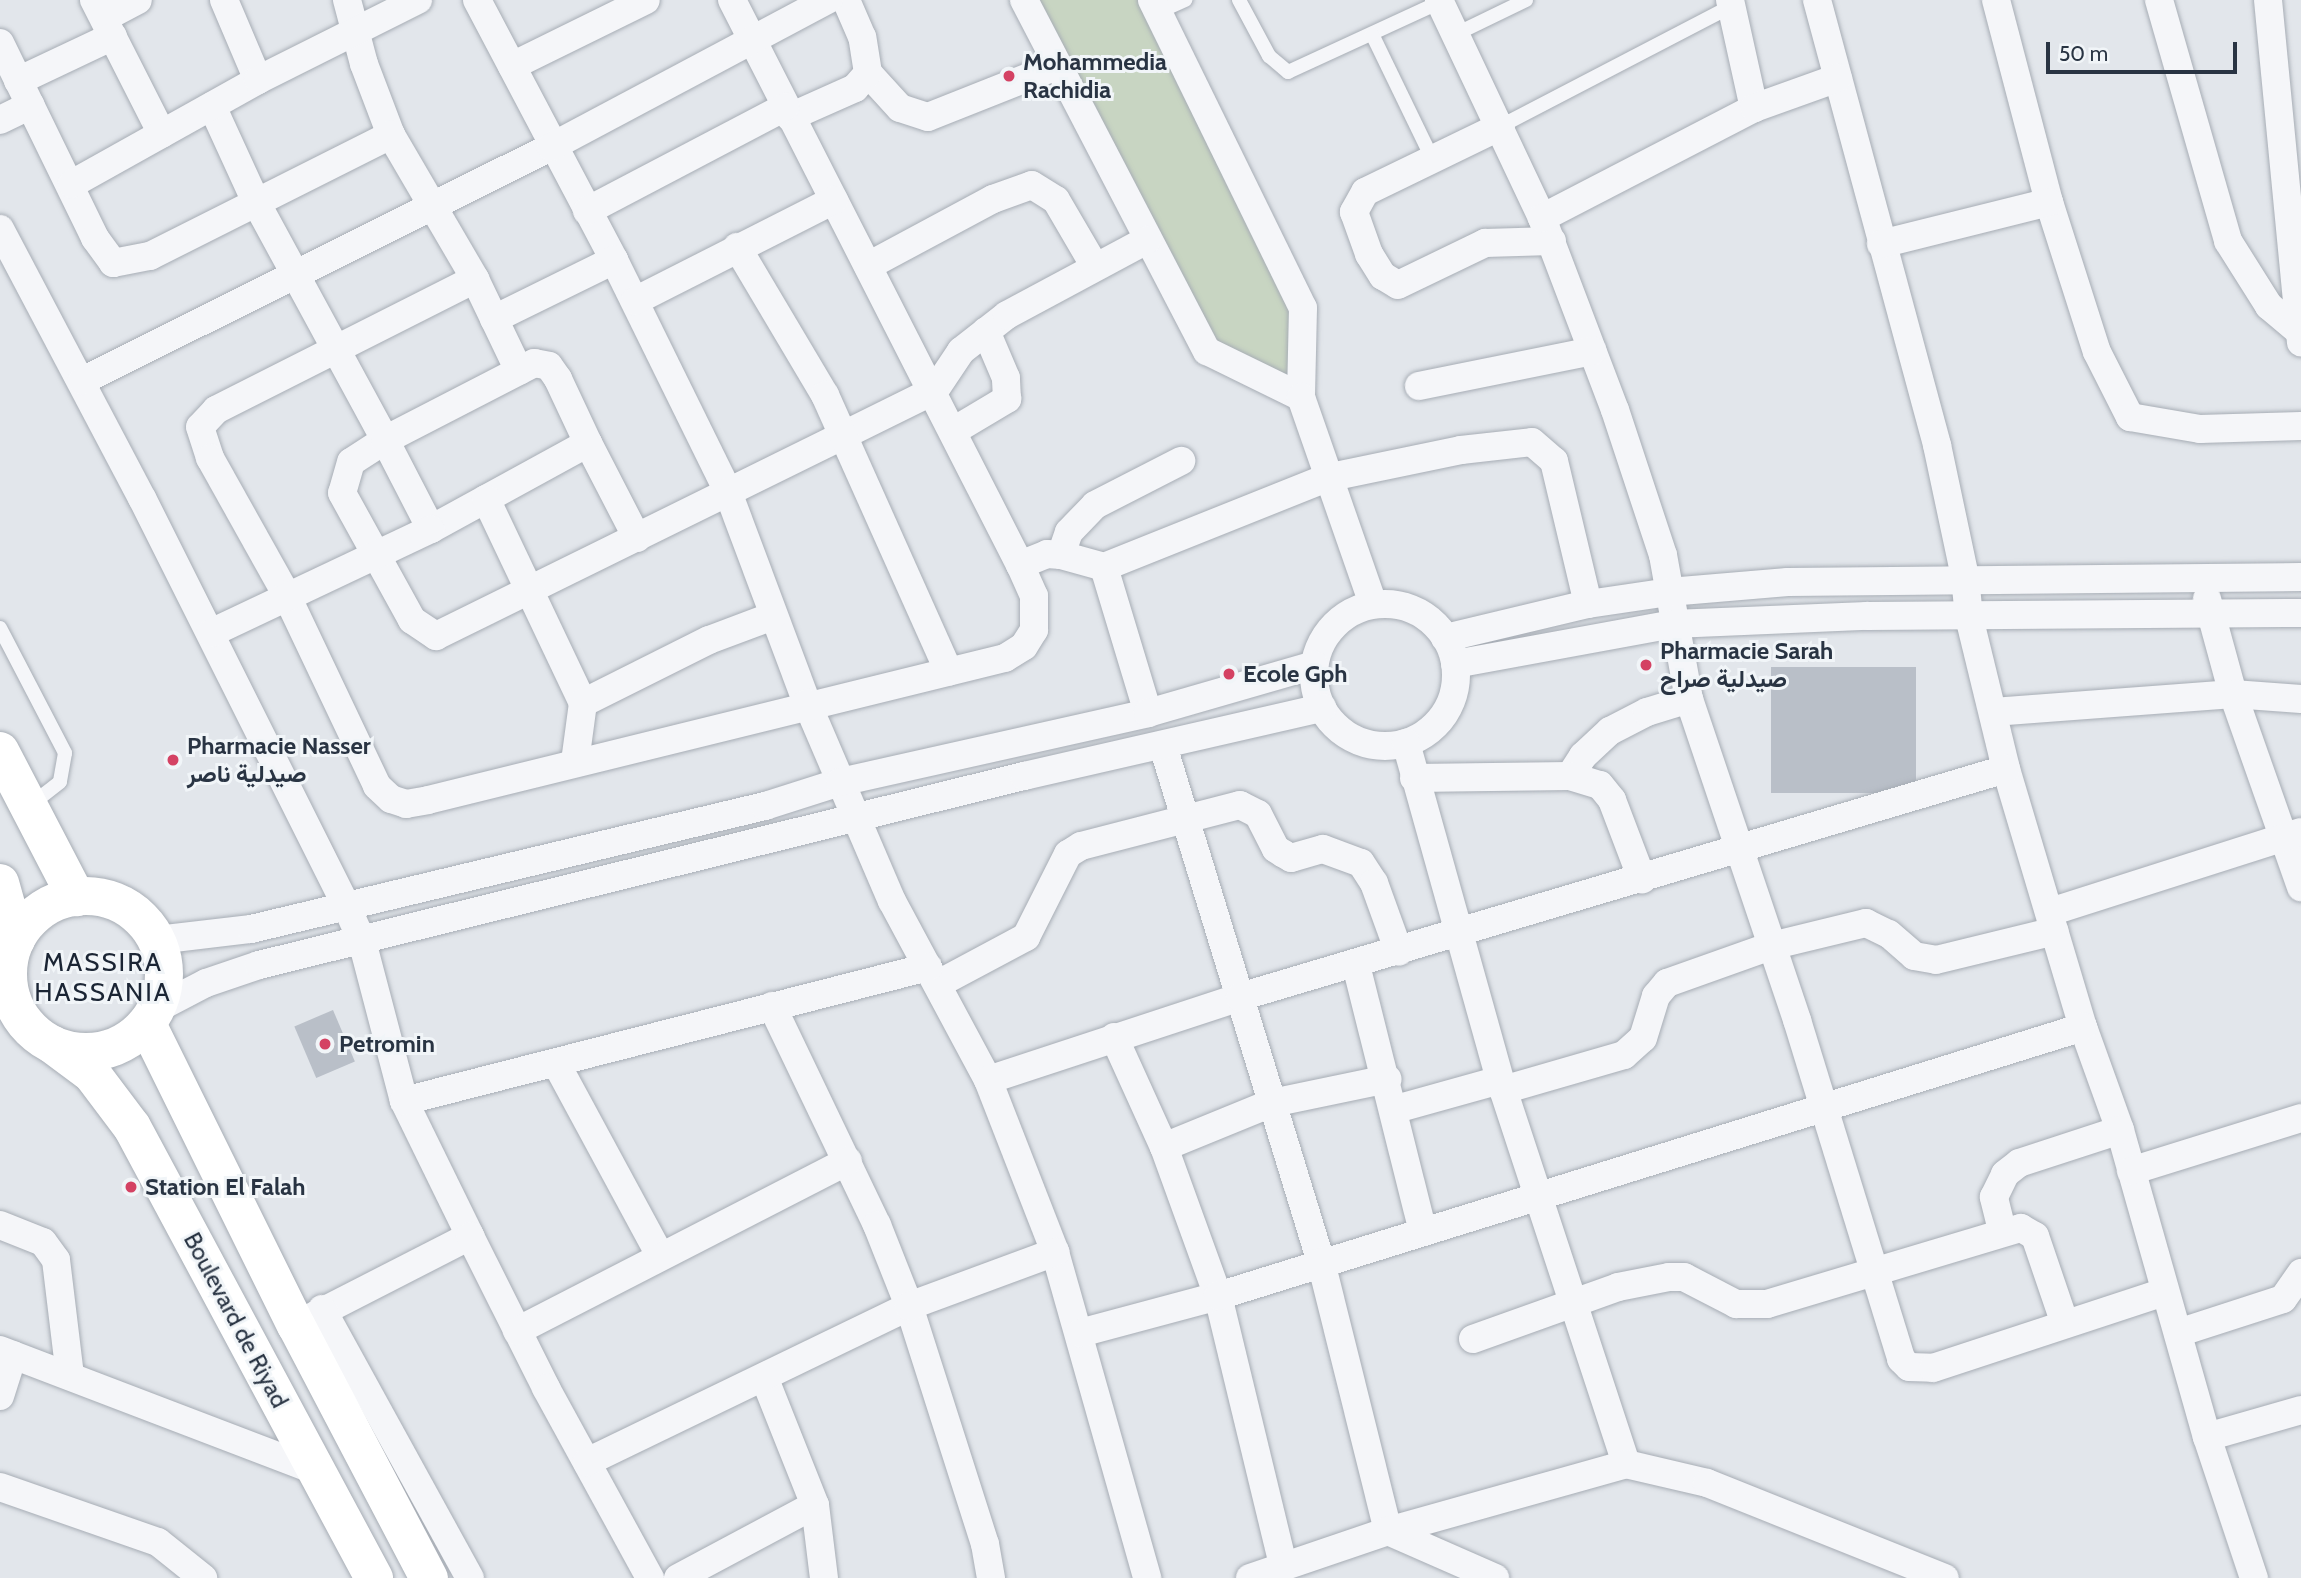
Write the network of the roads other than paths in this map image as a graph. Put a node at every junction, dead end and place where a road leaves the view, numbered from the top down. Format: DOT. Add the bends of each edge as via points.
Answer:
graph roads {
  1 [pos="138,0"];
  2 [pos="224,0"];
  3 [pos="347,0"];
  4 [pos="418,0"];
  5 [pos="477,0"];
  6 [pos="646,0"];
  7 [pos="732,0"];
  8 [pos="828,0"];
  9 [pos="846,0"];
  10 [pos="1024,0"];
  11 [pos="1185,0"];
  12 [pos="1239,0"];
  13 [pos="1526,0"];
  14 [pos="1817,0"];
  15 [pos="1996,0"];
  16 [pos="2160,0"];
  17 [pos="2268,0"];
  18 [pos="1440,1"];
  19 [pos="1731,3"];
  20 [pos="1155,6"];
  21 [pos="104,18"];
  22 [pos="357,33"];
  23 [pos="1372,34"];
  24 [pos="1456,34"];
  25 [pos="751,39"];
  26 [pos="0,43"];
  27 [pos="512,66"];
  28 [pos="1057,66"];
  29 [pos="868,73"];
  30 [pos="1838,78"];
  31 [pos="258,80"];
  32 [pos="24,93"];
  33 [pos="212,106"];
  34 [pos="1754,108"];
  35 [pos="788,112"];
  36 [pos="0,120"];
  37 [pos="1501,126"];
  38 [pos="162,134"];
  39 [pos="391,135"];
  40 [pos="551,147"];
  41 [pos="1432,158"];
  42 [pos="2294,183"];
  43 [pos="72,184"];
  44 [pos="834,200"];
  45 [pos="256,202"];
  46 [pos="2049,202"];
  47 [pos="430,207"];
  48 [pos="587,211"];
  49 [pos="0,229"];
  50 [pos="1547,230"];
  51 [pos="1147,240"];
  52 [pos="1881,243"];
  53 [pos="737,247"];
  54 [pos="614,260"];
  55 [pos="1094,265"];
  56 [pos="868,266"];
  57 [pos="294,273"];
  58 [pos="475,279"];
  59 [pos="635,301"];
  60 [pos="494,319"];
  61 [pos="986,331"];
  62 [pos="2301,337"];
  63 [pos="1592,351"];
  64 [pos="338,352"];
  65 [pos="519,371"];
  66 [pos="82,381"];
  67 [pos="1419,386"];
  68 [pos="935,390"];
  69 [pos="1301,397"];
  70 [pos="2301,426"];
  71 [pos="955,430"];
  72 [pos="843,435"];
  73 [pos="385,440"];
  74 [pos="588,443"];
  75 [pos="1181,461"];
  76 [pos="1326,478"];
  77 [pos="728,492"];
  78 [pos="485,499"];
  79 [pos="431,530"];
  80 [pos="637,538"];
  81 [pos="374,554"];
  82 [pos="1061,555"];
  83 [pos="1020,565"];
  84 [pos="1104,567"];
  85 [pos="2204,576"];
  86 [pos="1965,577"];
  87 [pos="2301,577"];
  88 [pos="531,592"];
  89 [pos="1669,592"];
  90 [pos="286,594"];
  91 [pos="1373,604"];
  92 [pos="1588,604"];
  93 [pos="2301,613"];
  94 [pos="773,615"];
  95 [pos="2209,615"];
  96 [pos="1969,617"];
  97 [pos="1673,624"];
  98 [pos="0,628"];
  99 [pos="211,633"];
  100 [pos="1446,638"];
  101 [pos="1455,664"];
  102 [pos="1314,665"];
  103 [pos="949,672"];
  104 [pos="2233,694"];
  105 [pos="1689,699"];
  106 [pos="2301,699"];
  107 [pos="583,703"];
  108 [pos="807,703"];
  109 [pos="1322,708"];
  110 [pos="1993,712"];
  111 [pos="1148,713"];
  112 [pos="1406,743"];
  113 [pos="1163,746"];
  114 [pos="0,751"];
  115 [pos="575,762"];
  116 [pos="2006,769"];
  117 [pos="1570,776"];
  118 [pos="1414,778"];
  119 [pos="840,782"];
  120 [pos="28,806"];
  121 [pos="855,817"];
  122 [pos="1184,821"];
  123 [pos="2293,835"];
  124 [pos="1737,846"];
  125 [pos="1642,879"];
  126 [pos="0,883"];
  127 [pos="2301,887"];
  128 [pos="76,897"];
  129 [pos="345,903"];
  130 [pos="2052,921"];
  131 [pos="1456,932"];
  132 [pos="157,940"];
  133 [pos="362,941"];
  134 [pos="1771,946"];
  135 [pos="9,951"];
  136 [pos="1399,951"];
  137 [pos="1356,965"];
  138 [pos="933,975"];
  139 [pos="1240,997"];
  140 [pos="772,1006"];
  141 [pos="9,1015"];
  142 [pos="151,1016"];
  143 [pos="2083,1027"];
  144 [pos="1114,1037"];
  145 [pos="52,1045"];
  146 [pos="555,1063"];
  147 [pos="1388,1079"];
  148 [pos="988,1080"];
  149 [pos="1502,1085"];
  150 [pos="404,1101"];
  151 [pos="1272,1102"];
  152 [pos="1396,1109"];
  153 [pos="1825,1111"];
  154 [pos="2301,1118"];
  155 [pos="2120,1130"];
  156 [pos="1164,1147"];
  157 [pos="848,1161"];
  158 [pos="2132,1171"];
  159 [pos="1537,1198"];
  160 [pos="0,1225"];
  161 [pos="2002,1230"];
  162 [pos="1423,1232"];
  163 [pos="470,1236"];
  164 [pos="1055,1252"];
  165 [pos="660,1255"];
  166 [pos="1321,1262"];
  167 [pos="1873,1271"];
  168 [pos="2301,1273"];
  169 [pos="2164,1292"];
  170 [pos="1218,1296"];
  171 [pos="1572,1304"];
  172 [pos="909,1306"];
  173 [pos="309,1317"];
  174 [pos="2064,1325"];
  175 [pos="517,1331"];
  176 [pos="1080,1333"];
  177 [pos="2178,1333"];
  178 [pos="1473,1339"];
  179 [pos="7,1352"];
  180 [pos="70,1376"];
  181 [pos="764,1377"];
  182 [pos="0,1396"];
  183 [pos="2301,1410"];
  184 [pos="2207,1437"];
  185 [pos="587,1462"];
  186 [pos="1626,1464"];
  187 [pos="315,1470"];
  188 [pos="0,1487"];
  189 [pos="815,1505"];
  190 [pos="1388,1531"];
  191 [pos="1283,1564"];
  192 [pos="1915,1572"];
  193 [pos="203,1578"];
  194 [pos="374,1578"];
  195 [pos="429,1578"];
  196 [pos="470,1578"];
  197 [pos="650,1578"];
  198 [pos="678,1578"];
  199 [pos="824,1578"];
  200 [pos="991,1578"];
  201 [pos="1147,1578"];
  202 [pos="1250,1578"];
  203 [pos="1495,1578"];
  204 [pos="1945,1578"];
  205 [pos="2254,1578"];
  1 -- 21 [label="street"];
  2 -- 31 [label="street"];
  3 -- 22 [label="street"];
  4 -- 22 [label="street"];
  5 -- 27 [label="street"];
  6 -- 27 [label="street"];
  7 -- 25 [label="street"];
  8 -- 25 [label="street"];
  9 -- 29 [label="street" via="862,37"];
  10 -- 28 [label="street"];
  11 -- 20 [label="lane"];
  12 -- 23 [label="lane" via="1269,56 1288,72"];
  13 -- 24 [label="lane"];
  14 -- 30 [label="street"];
  15 -- 46 [label="street"];
  16 -- 62 [label="street" via="2228,240 2269,306"];
  17 -- 42 [label="street"];
  18 -- 23 [label="lane"];
  18 -- 24 [label="street"];
  19 -- 34 [label="street"];
  19 -- 37 [label="lane"];
  20 -- 69 [label="street" via="1303,308"];
  21 -- 32 [label="street"];
  21 -- 38 [label="street"];
  22 -- 31 [label="street"];
  22 -- 39 [label="street"];
  23 -- 41 [label="lane"];
  24 -- 37 [label="street"];
  25 -- 35 [label="street"];
  25 -- 40 [label="street"];
  26 -- 32 [label="street"];
  27 -- 40 [label="street"];
  28 -- 29 [label="street" via="928,117 900,108"];
  28 -- 51 [label="street"];
  29 -- 35 [label="street" via="855,88"];
  30 -- 34 [label="street"];
  30 -- 52 [label="street"];
  31 -- 33 [label="street"];
  32 -- 36 [label="street"];
  32 -- 43 [label="street"];
  33 -- 38 [label="street"];
  33 -- 45 [label="street"];
  34 -- 50 [label="street"];
  35 -- 44 [label="street"];
  35 -- 48 [label="street"];
  37 -- 41 [label="street"];
  37 -- 50 [label="street"];
  38 -- 43 [label="street"];
  39 -- 45 [label="street"];
  39 -- 47 [label="street"];
  40 -- 47 [label="street"];
  40 -- 48 [label="street"];
  41 -- 50 [label="street" via="1377,185 1358,201 1355,223 1375,266 1388,281 1398,285 1485,243"];
  42 -- 62 [label="street"];
  43 -- 45 [label="street" via="107,259 121,264 150,256"];
  44 -- 53 [label="street"];
  44 -- 56 [label="street"];
  45 -- 57 [label="street"];
  46 -- 52 [label="street"];
  46 -- 70 [label="street" via="2097,352 2130,417 2200,429"];
  47 -- 57 [label="street"];
  47 -- 58 [label="street"];
  48 -- 54 [label="street"];
  49 -- 66 [label="street"];
  50 -- 63 [label="street"];
  51 -- 55 [label="street"];
  51 -- 69 [label="street" via="1208,351"];
  52 -- 86 [label="street" via="1937,445"];
  53 -- 59 [label="street"];
  53 -- 72 [label="street" via="752,278 810,365"];
  54 -- 59 [label="street"];
  54 -- 60 [label="street"];
  55 -- 56 [label="street" via="1056,200 1032,185 993,200"];
  55 -- 61 [label="street"];
  56 -- 68 [label="street"];
  57 -- 64 [label="street"];
  57 -- 66 [label="street"];
  58 -- 60 [label="street"];
  58 -- 64 [label="street"];
  59 -- 77 [label="street"];
  60 -- 65 [label="street"];
  61 -- 68 [label="street" via="961,351"];
  61 -- 71 [label="street" via="1006,378 1007,399"];
  63 -- 67 [label="street"];
  63 -- 89 [label="street" via="1650,513"];
  64 -- 73 [label="street"];
  64 -- 90 [label="street" via="216,410 200,427 211,458"];
  65 -- 73 [label="street"];
  65 -- 74 [label="street" via="534,363 548,366"];
  66 -- 99 [label="street"];
  68 -- 71 [label="street"];
  68 -- 72 [label="street"];
  69 -- 76 [label="street"];
  71 -- 83 [label="street"];
  72 -- 77 [label="street"];
  72 -- 103 [label="street"];
  73 -- 79 [label="street"];
  73 -- 81 [label="street" via="351,462 341,486"];
  74 -- 78 [label="street"];
  74 -- 80 [label="street"];
  75 -- 82 [label="street" via="1095,505 1069,531"];
  76 -- 84 [label="street"];
  76 -- 91 [label="street"];
  76 -- 92 [label="street" via="1461,450 1532,442 1554,461"];
  77 -- 80 [label="street"];
  77 -- 94 [label="street"];
  78 -- 79 [label="street"];
  78 -- 88 [label="street"];
  79 -- 81 [label="street"];
  80 -- 88 [label="street"];
  81 -- 88 [label="street" via="412,620 426,634 436,636"];
  81 -- 90 [label="street"];
  82 -- 83 [label="street" via="1046,554"];
  82 -- 84 [label="street"];
  83 -- 103 [label="street" via="1034,596 1036,614 1029,641 1004,658"];
  84 -- 111 [label="street"];
  85 -- 86 [label="street"];
  85 -- 87 [label="street"];
  85 -- 95 [label="street"];
  86 -- 89 [label="street" via="1788,582"];
  86 -- 96 [label="street"];
  88 -- 107 [label="street"];
  89 -- 92 [label="street"];
  89 -- 97 [label="street"];
  90 -- 99 [label="street"];
  90 -- 115 [label="street" via="377,786 391,799 415,802"];
  91 -- 100 [label="street" via="1414,610"];
  91 -- 102 [label="street" via="1334,625"];
  92 -- 100 [label="street"];
  93 -- 95 [label="street"];
  94 -- 107 [label="street" via="709,639"];
  94 -- 108 [label="street"];
  95 -- 96 [label="street"];
  95 -- 104 [label="street"];
  96 -- 97 [label="street"];
  96 -- 110 [label="street"];
  97 -- 101 [label="street"];
  97 -- 105 [label="street"];
  98 -- 120 [label="lane" via="65,752 60,782"];
  99 -- 129 [label="street"];
  100 -- 101 [label="street"];
  101 -- 112 [label="street" via="1450,704 1424,734"];
  102 -- 109 [label="street"];
  102 -- 111 [label="street"];
  103 -- 108 [label="street"];
  104 -- 106 [label="street"];
  104 -- 110 [label="street"];
  104 -- 123 [label="street"];
  105 -- 117 [label="street" via="1647,712 1610,731 1583,756"];
  105 -- 124 [label="street"];
  107 -- 115 [label="street"];
  108 -- 115 [label="street"];
  108 -- 119 [label="street"];
  109 -- 112 [label="street" via="1349,737 1387,747"];
  109 -- 113 [label="street"];
  110 -- 116 [label="street"];
  111 -- 119 [label="street"];
  112 -- 118 [label="street"];
  113 -- 121 [label="street"];
  113 -- 122 [label="street"];
  114 -- 120 [label="main road"];
  116 -- 124 [label="street"];
  116 -- 130 [label="street"];
  117 -- 118 [label="street"];
  117 -- 125 [label="street" via="1600,785 1612,800"];
  118 -- 131 [label="street"];
  119 -- 121 [label="street"];
  119 -- 129 [label="street" via="765,806"];
  120 -- 128 [label="main road"];
  121 -- 133 [label="street"];
  121 -- 138 [label="street"];
  122 -- 136 [label="street" via="1240,805 1258,814 1276,849 1291,858 1324,849 1350,856 1374,883"];
  122 -- 138 [label="street" via="1103,838 1068,854 1026,937"];
  122 -- 139 [label="street"];
  123 -- 127 [label="street"];
  123 -- 130 [label="street"];
  124 -- 125 [label="street"];
  124 -- 134 [label="street"];
  125 -- 131 [label="street"];
  126 -- 135 [label="main road"];
  128 -- 132 [label="main road" via="101,897 124,905 143,920"];
  128 -- 135 [label="main road" via="41,911"];
  129 -- 132 [label="street" via="251,929"];
  129 -- 133 [label="street"];
  130 -- 134 [label="street" via="1936,960 1914,956 1889,934 1866,923"];
  130 -- 143 [label="street"];
  131 -- 136 [label="street"];
  131 -- 149 [label="street"];
  132 -- 142 [label="main road" via="164,963 163,987"];
  133 -- 142 [label="street" via="206,983"];
  133 -- 150 [label="street"];
  134 -- 149 [label="street" via="1667,983 1656,996 1643,1038 1624,1055"];
  134 -- 153 [label="street"];
  135 -- 141 [label="main road"];
  136 -- 137 [label="street"];
  137 -- 139 [label="street"];
  137 -- 147 [label="street"];
  138 -- 140 [label="street"];
  138 -- 148 [label="street"];
  139 -- 144 [label="street"];
  139 -- 151 [label="street"];
  140 -- 146 [label="street"];
  140 -- 157 [label="street"];
  141 -- 145 [label="main road"];
  142 -- 145 [label="main road" via="127,1041 103,1051 77,1052"];
  142 -- 173 [label="main road, Boulevard de Riyad"];
  143 -- 153 [label="street"];
  143 -- 155 [label="street"];
  144 -- 148 [label="street"];
  144 -- 156 [label="street"];
  145 -- 187 [label="main road, Boulevard de Riyad" via="92,1074 132,1127"];
  146 -- 150 [label="street"];
  146 -- 165 [label="street"];
  147 -- 151 [label="street"];
  147 -- 152 [label="street"];
  148 -- 164 [label="street"];
  149 -- 152 [label="street"];
  149 -- 159 [label="street"];
  150 -- 163 [label="street"];
  151 -- 156 [label="street"];
  151 -- 166 [label="street"];
  152 -- 162 [label="street"];
  153 -- 159 [label="street"];
  153 -- 167 [label="street"];
  154 -- 158 [label="street"];
  155 -- 158 [label="street"];
  155 -- 161 [label="street" via="2019,1163 2005,1174 1994,1197"];
  156 -- 170 [label="street"];
  157 -- 165 [label="street"];
  157 -- 172 [label="street"];
  158 -- 169 [label="street"];
  159 -- 162 [label="street"];
  159 -- 171 [label="street"];
  160 -- 180 [label="street" via="43,1242 56,1260"];
  161 -- 167 [label="street"];
  161 -- 174 [label="street" via="2021,1228 2035,1236"];
  162 -- 166 [label="street"];
  163 -- 173 [label="street"];
  163 -- 175 [label="street"];
  164 -- 172 [label="street"];
  164 -- 176 [label="street"];
  165 -- 175 [label="street"];
  166 -- 170 [label="street"];
  166 -- 190 [label="street"];
  167 -- 171 [label="street" via="1767,1304 1737,1304 1684,1277 1669,1277 1618,1287"];
  167 -- 174 [label="street" via="1901,1359 1909,1367 1942,1365"];
  168 -- 177 [label="street" via="2283,1299"];
  169 -- 174 [label="street"];
  169 -- 177 [label="street"];
  170 -- 176 [label="street"];
  170 -- 191 [label="street"];
  171 -- 178 [label="street"];
  171 -- 186 [label="street"];
  172 -- 181 [label="street"];
  172 -- 200 [label="street" via="985,1544"];
  173 -- 195 [label="main road, Boulevard de Riyad"];
  173 -- 196 [label="street"];
  175 -- 185 [label="street"];
  176 -- 201 [label="street"];
  177 -- 184 [label="street"];
  179 -- 180 [label="street"];
  179 -- 182 [label="street"];
  180 -- 187 [label="street"];
  181 -- 185 [label="street"];
  181 -- 189 [label="street"];
  183 -- 184 [label="street"];
  184 -- 205 [label="street"];
  185 -- 197 [label="street"];
  186 -- 190 [label="street"];
  186 -- 192 [label="street" via="1707,1483"];
  187 -- 194 [label="main road, Boulevard de Riyad"];
  188 -- 193 [label="street" via="158,1542"];
  189 -- 198 [label="street"];
  189 -- 199 [label="street"];
  190 -- 191 [label="street"];
  190 -- 203 [label="street"];
  191 -- 202 [label="street"];
  192 -- 204 [label="street"];
}
